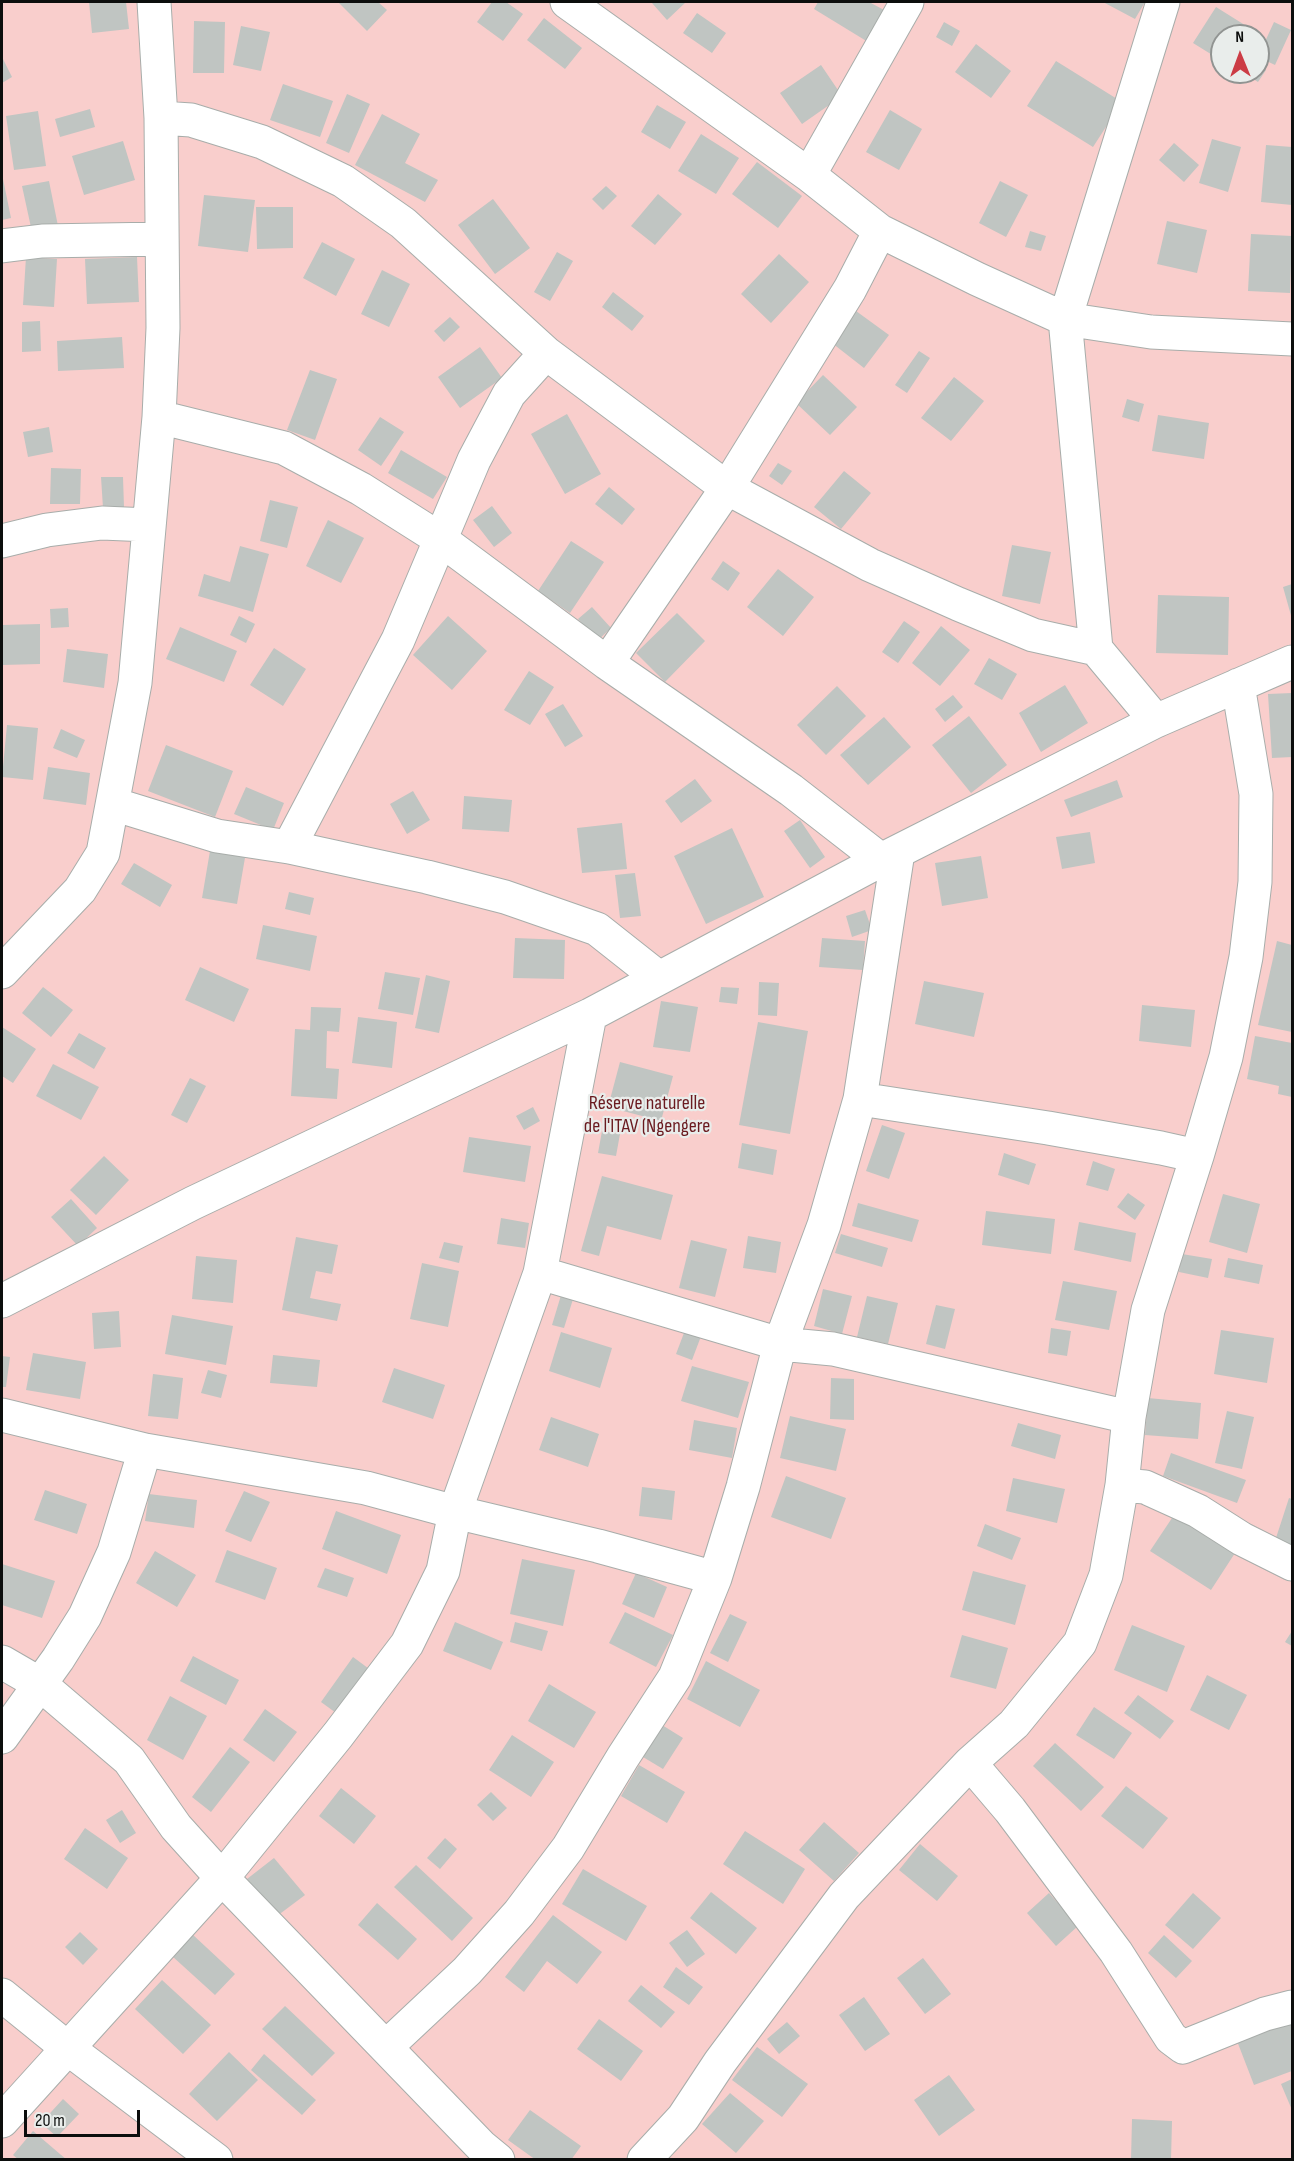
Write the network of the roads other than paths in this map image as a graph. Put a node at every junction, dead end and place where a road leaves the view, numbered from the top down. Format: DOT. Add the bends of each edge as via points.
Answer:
graph roads {
  1 [pos="154,2"];
  2 [pos="567,2"];
  3 [pos="907,2"];
  4 [pos="1163,2"];
  5 [pos="161,118"];
  6 [pos="809,175"];
  7 [pos="880,231"];
  8 [pos="162,239"];
  9 [pos="2,246"];
  10 [pos="1065,319"];
  11 [pos="1293,339"];
  12 [pos="546,353"];
  13 [pos="159,417"];
  14 [pos="727,488"];
  15 [pos="149,525"];
  16 [pos="440,539"];
  17 [pos="2,541"];
  18 [pos="1096,649"];
  19 [pos="1293,662"];
  20 [pos="607,663"];
  21 [pos="1238,685"];
  22 [pos="1156,721"];
  23 [pos="114,804"];
  24 [pos="289,847"];
  25 [pos="890,856"];
  26 [pos="2,972"];
  27 [pos="658,978"];
  28 [pos="590,1015"];
  29 [pos="860,1099"];
  30 [pos="1197,1156"];
  31 [pos="540,1273"];
  32 [pos="2,1301"];
  33 [pos="780,1344"];
  34 [pos="2,1415"];
  35 [pos="1128,1417"];
  36 [pos="145,1450"];
  37 [pos="1122,1485"];
  38 [pos="455,1512"];
  39 [pos="1293,1564"];
  40 [pos="715,1578"];
  41 [pos="2,1662"];
  42 [pos="40,1684"];
  43 [pos="2,1737"];
  44 [pos="970,1762"];
  45 [pos="222,1878"];
  46 [pos="2,1995"];
  47 [pos="1293,2007"];
  48 [pos="66,2047"];
  49 [pos="386,2047"];
  50 [pos="2,2121"];
  51 [pos="216,2160"];
  52 [pos="498,2160"];
  53 [pos="644,2160"];
  1 -- 5 [label="street"];
  2 -- 6 [label="street"];
  3 -- 6 [label="street"];
  4 -- 10 [label="street"];
  5 -- 8 [label="street"];
  5 -- 12 [label="street" via="191,120 262,142 343,182 403,222"];
  6 -- 7 [label="street"];
  7 -- 10 [label="street"];
  7 -- 14 [label="street" via="850,289"];
  8 -- 9 [label="street" via="42,241"];
  8 -- 13 [label="street"];
  10 -- 11 [label="street" via="1151,332"];
  10 -- 18 [label="street"];
  12 -- 14 [label="street"];
  12 -- 16 [label="street" via="509,393 474,460"];
  13 -- 15 [label="street"];
  13 -- 16 [label="street" via="284,448 361,489"];
  14 -- 18 [label="street" via="870,565 958,604 1033,635"];
  14 -- 20 [label="street"];
  15 -- 17 [label="street" via="102,523"];
  15 -- 23 [label="street" via="135,683"];
  16 -- 20 [label="street"];
  16 -- 24 [label="street" via="398,640"];
  18 -- 22 [label="street"];
  19 -- 21 [label="street"];
  20 -- 25 [label="street"];
  21 -- 22 [label="street"];
  21 -- 30 [label="street" via="1256,794 1255,882 1246,957 1226,1057"];
  22 -- 25 [label="street"];
  23 -- 24 [label="street" via="218,836"];
  23 -- 26 [label="street" via="104,854 80,890"];
  24 -- 27 [label="street" via="427,876 505,897 597,929"];
  25 -- 27 [label="street"];
  25 -- 29 [label="street"];
  27 -- 28 [label="street"];
  28 -- 31 [label="street"];
  28 -- 32 [label="street" via="193,1203"];
  29 -- 30 [label="street"];
  29 -- 33 [label="street" via="824,1225"];
  30 -- 35 [label="street" via="1149,1310"];
  31 -- 33 [label="street"];
  31 -- 38 [label="street"];
  33 -- 35 [label="street" via="833,1349"];
  33 -- 40 [label="street"];
  34 -- 36 [label="street"];
  35 -- 37 [label="street"];
  36 -- 38 [label="street" via="366,1488"];
  36 -- 42 [label="street" via="114,1552 100,1584 85,1616"];
  37 -- 39 [label="street" via="1144,1487 1198,1511 1242,1539"];
  37 -- 44 [label="street" via="1106,1575 1080,1643 1014,1724"];
  38 -- 40 [label="street"];
  38 -- 45 [label="street" via="443,1571 407,1644"];
  40 -- 49 [label="street" via="675,1677 568,1848 512,1922"];
  41 -- 42 [label="street"];
  42 -- 43 [label="street"];
  42 -- 45 [label="street" via="129,1760 176,1827"];
  44 -- 47 [label="street" via="1116,1952 1171,2038 1183,2047"];
  44 -- 53 [label="street" via="844,1896 683,2118"];
  45 -- 48 [label="street"];
  45 -- 49 [label="street"];
  46 -- 48 [label="street"];
  48 -- 50 [label="street"];
  48 -- 51 [label="street"];
  49 -- 52 [label="street"];
}
